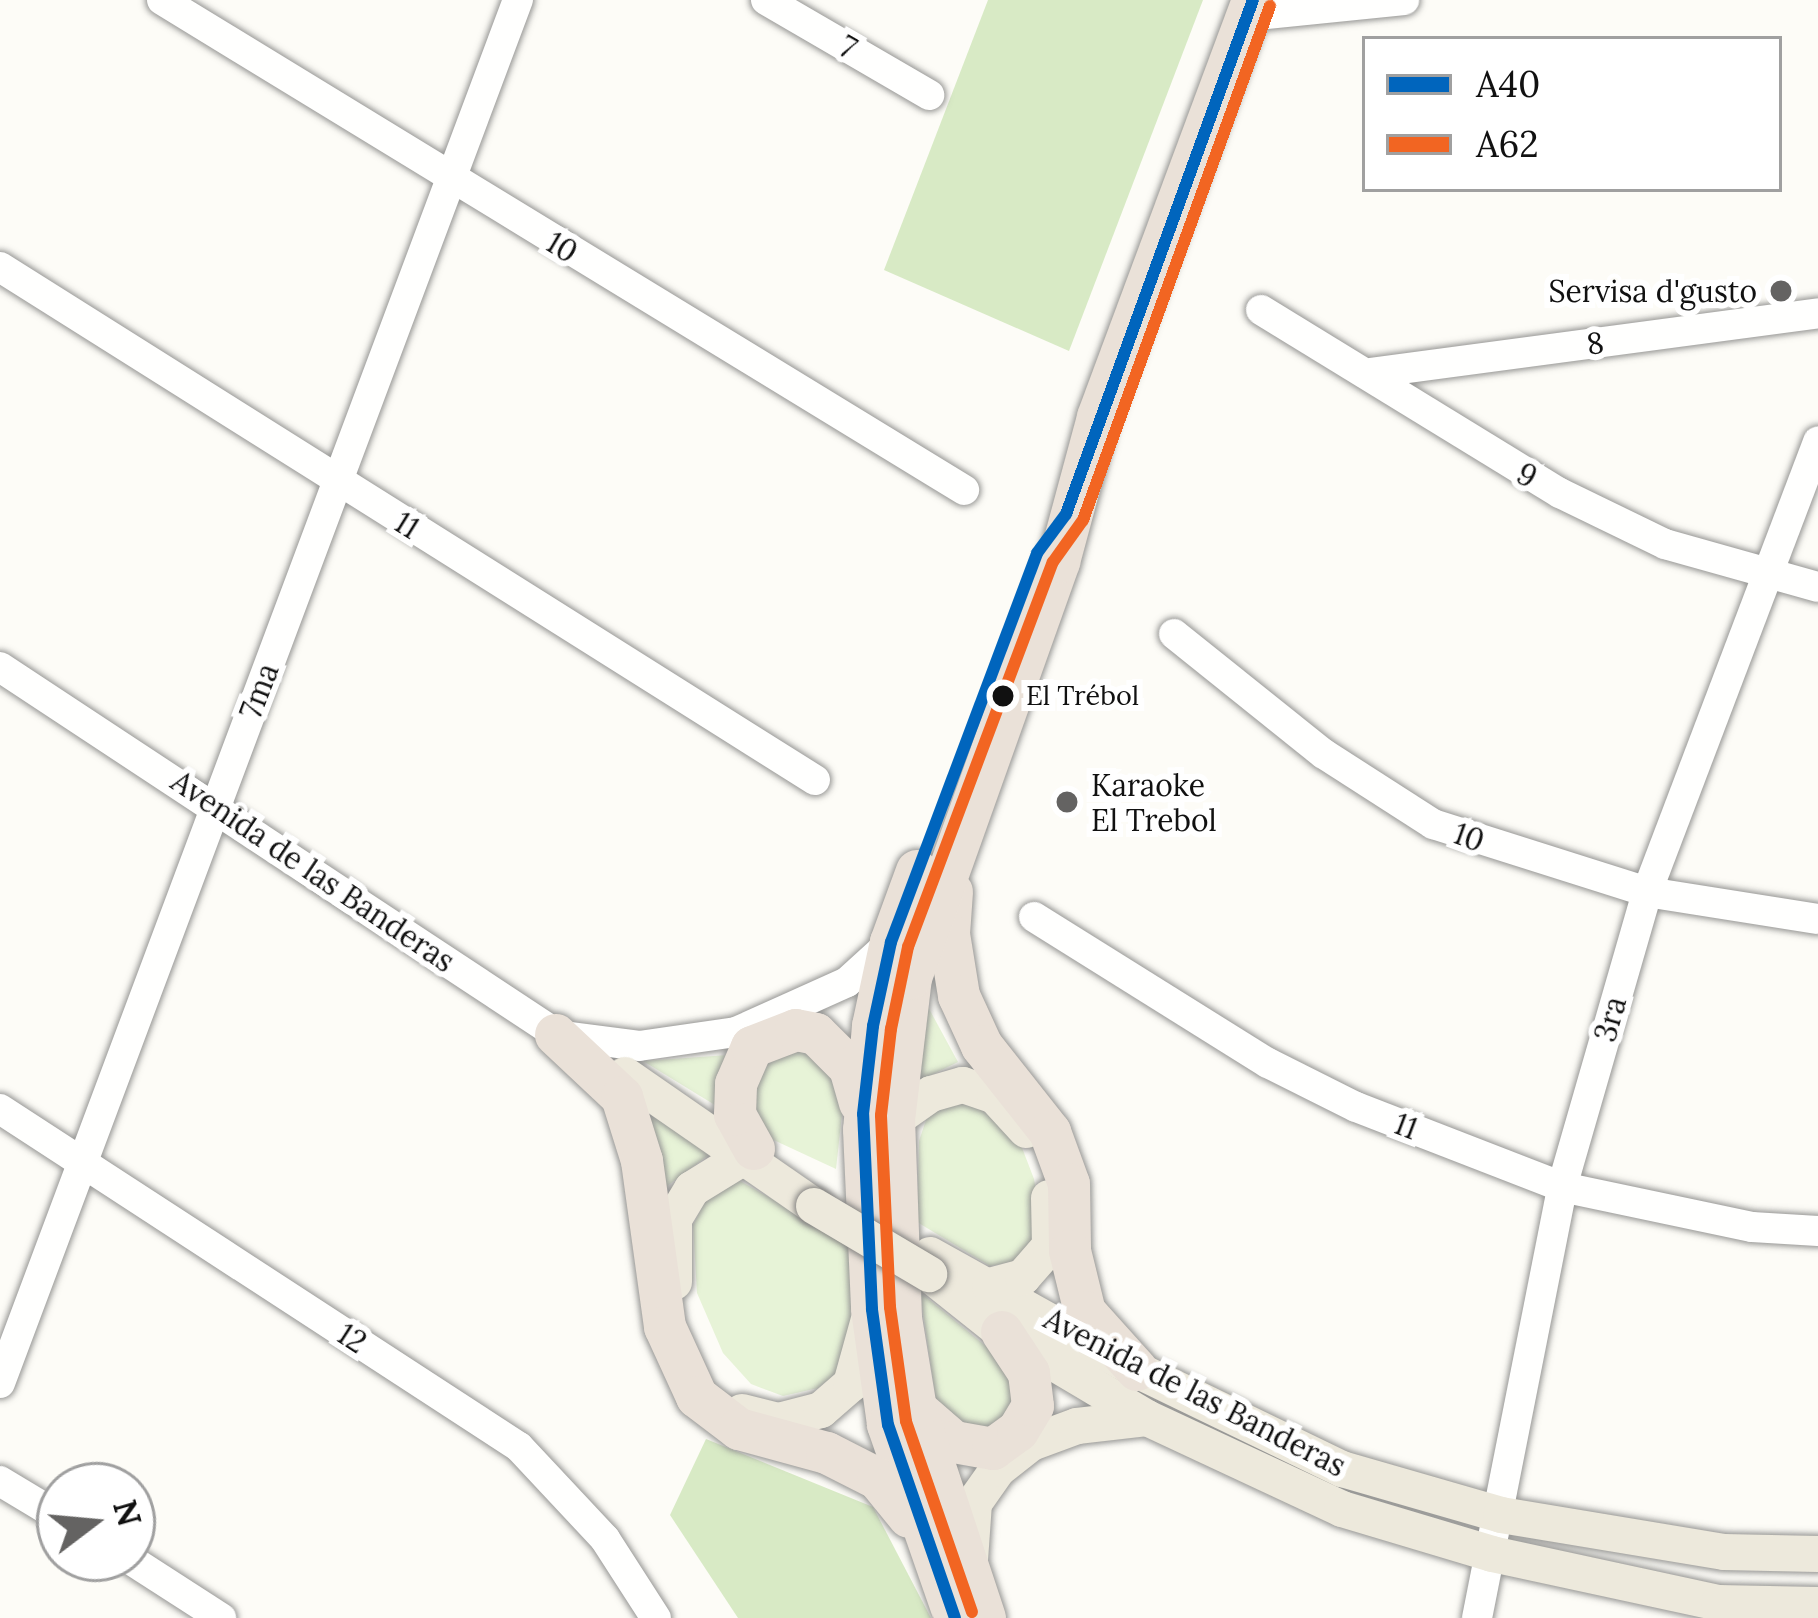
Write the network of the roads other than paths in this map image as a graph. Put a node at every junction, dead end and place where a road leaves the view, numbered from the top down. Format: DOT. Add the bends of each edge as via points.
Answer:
graph roads {
  1 [pos="162,0"];
  2 [pos="518,0"];
  3 [pos="766,0"];
  4 [pos="1405,0"];
  5 [pos="1250,8"];
  6 [pos="929,95"];
  7 [pos="451,179"];
  8 [pos="0,267"];
  9 [pos="1261,310"];
  10 [pos="1818,313"];
  11 [pos="1371,373"];
  12 [pos="1818,441"];
  13 [pos="338,482"];
  14 [pos="964,490"];
  15 [pos="1066,514"];
  16 [pos="1765,573"];
  17 [pos="1818,587"];
  18 [pos="1174,634"];
  19 [pos="0,667"];
  20 [pos="815,780"];
  21 [pos="216,805"];
  22 [pos="957,834"];
  23 [pos="1647,892"];
  24 [pos="1034,917"];
  25 [pos="1818,919"];
  26 [pos="891,942"];
  27 [pos="556,1035"];
  28 [pos="625,1075"];
  29 [pos="0,1109"];
  30 [pos="879,1117"];
  31 [pos="747,1154"];
  32 [pos="83,1162"];
  33 [pos="1562,1187"];
  34 [pos="1818,1232"];
  35 [pos="926,1263"];
  36 [pos="990,1286"];
  37 [pos="872,1309"];
  38 [pos="1002,1333"];
  39 [pos="1137,1370"];
  40 [pos="0,1383"];
  41 [pos="916,1409"];
  42 [pos="1147,1418"];
  43 [pos="0,1481"];
  44 [pos="36,1503"];
  45 [pos="1501,1515"];
  46 [pos="928,1540"];
  47 [pos="1492,1554"];
  48 [pos="1818,1554"];
  49 [pos="970,1573"];
  50 [pos="156,1576"];
  51 [pos="1818,1605"];
  52 [pos="220,1618"];
  53 [pos="656,1618"];
  54 [pos="955,1618"];
  55 [pos="985,1618"];
  56 [pos="1477,1618"];
  1 -- 7 [label="street, 10"];
  2 -- 7 [label="street, 7ma"];
  3 -- 6 [label="street, 7"];
  4 -- 5 [label="street"];
  5 -- 15 [label="highway"];
  7 -- 13 [label="street, 7ma"];
  7 -- 14 [label="street, 10"];
  8 -- 13 [label="street, 11"];
  9 -- 11 [label="street, 9"];
  10 -- 11 [label="street, 8"];
  11 -- 16 [label="street, 9" via="1452,434 1560,493 1665,544"];
  12 -- 16 [label="street, 3ra"];
  13 -- 20 [label="street, 11"];
  13 -- 21 [label="street, 7ma"];
  15 -- 22 [label="highway" via="1059,562"];
  15 -- 26 [label="highway" via="1037,553"];
  16 -- 17 [label="street, 9"];
  16 -- 23 [label="street, 3ra"];
  18 -- 23 [label="street, 10" via="1324,754 1433,824"];
  19 -- 21 [label="street, Avenida de las Banderas"];
  21 -- 27 [label="street, Avenida de las Banderas"];
  21 -- 32 [label="street, 7ma"];
  22 -- 30 [label="highway" via="911,978"];
  22 -- 39 [label="highway" via="949,934 958,996 982,1046 1050,1132 1069,1184 1070,1251 1085,1312"];
  23 -- 25 [label="street, 10"];
  23 -- 33 [label="street, 3ra"];
  24 -- 33 [label="street, 11" via="1268,1063 1356,1107"];
  26 -- 27 [label="street" via="847,982 736,1032 639,1046"];
  26 -- 30 [label="highway"];
  27 -- 28 [label="street, Avenida de las Banderas"];
  27 -- 46 [label="highway" via="622,1097 642,1161 665,1327 697,1397 739,1429 826,1453 878,1479"];
  28 -- 31 [label="main road, Avenida de las Banderas"];
  29 -- 32 [label="street, 12"];
  30 -- 31 [label="highway" via="835,1045 796,1030 752,1047 736,1084"];
  30 -- 36 [label="main road" via="963,1084 995,1096 1028,1132 1049,1185 1050,1246 1023,1277"];
  30 -- 37 [label="highway"];
  30 -- 41 [label="highway"];
  31 -- 35 [label="main road, Avenida de las Banderas, bridge"];
  31 -- 37 [label="main road" via="692,1189 674,1219 671,1269 710,1387 743,1413 779,1421 820,1410 851,1384"];
  32 -- 40 [label="street, 7ma"];
  32 -- 53 [label="street, 12" via="519,1447 605,1539"];
  33 -- 34 [label="street, 11" via="1752,1227"];
  33 -- 45 [label="street, 3ra"];
  35 -- 36 [label="main road, Avenida de las Banderas"];
  35 -- 38 [label="main road, Avenida de las Banderas"];
  36 -- 39 [label="main road, Avenida de las Banderas"];
  37 -- 46 [label="highway" via="888,1425"];
  38 -- 41 [label="highway" via="1029,1373 1033,1406 1018,1432 993,1449 954,1442"];
  38 -- 42 [label="main road, Avenida de las Banderas"];
  39 -- 45 [label="main road, Avenida de las Banderas" via="1342,1469"];
  41 -- 49 [label="highway"];
  42 -- 47 [label="main road, Avenida de las Banderas" via="1342,1509"];
  42 -- 49 [label="main road" via="1077,1426 1030,1444 998,1469 974,1502"];
  43 -- 44 [label="street"];
  45 -- 47 [label="street, 3ra"];
  45 -- 48 [label="main road, Avenida de las Banderas" via="1724,1552"];
  46 -- 54 [label="highway"];
  47 -- 51 [label="main road, Avenida de las Banderas" via="1719,1603"];
  47 -- 56 [label="street, 3ra"];
  49 -- 55 [label="highway"];
  50 -- 52 [label="street"];
}
